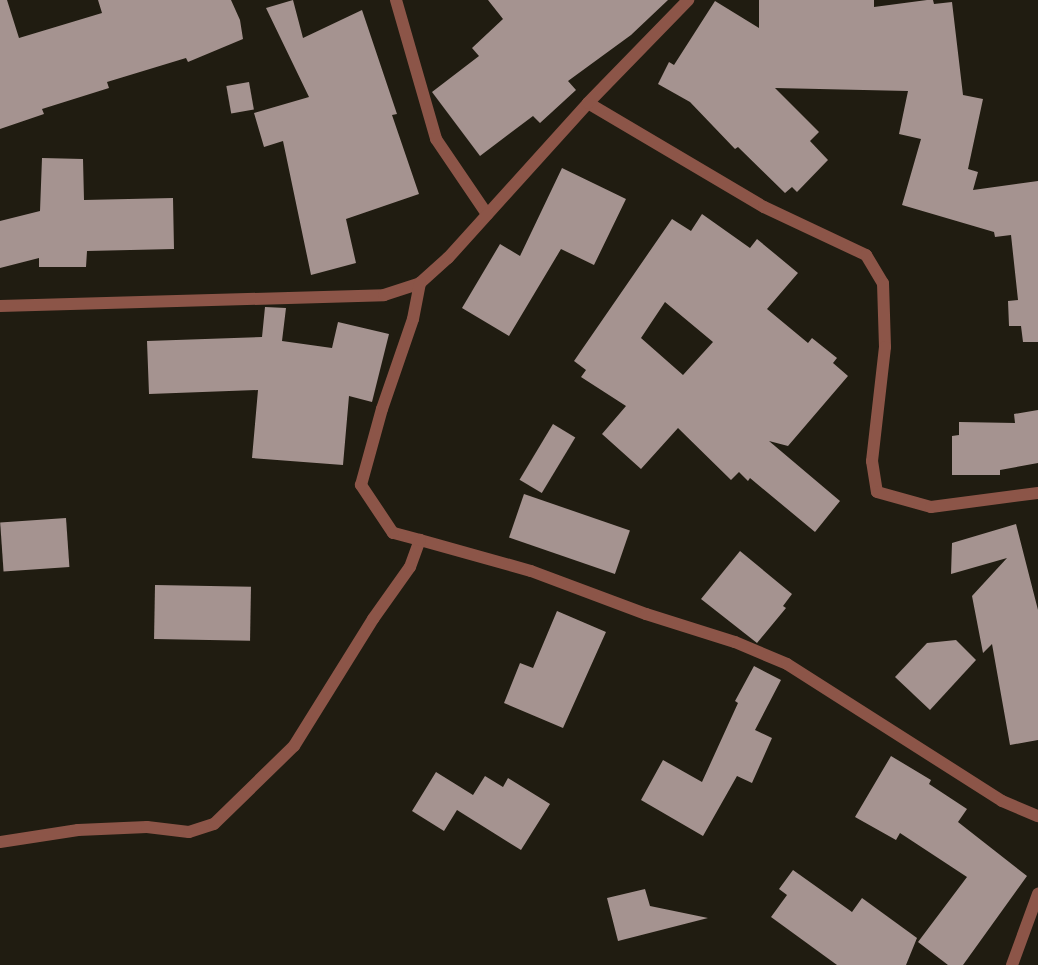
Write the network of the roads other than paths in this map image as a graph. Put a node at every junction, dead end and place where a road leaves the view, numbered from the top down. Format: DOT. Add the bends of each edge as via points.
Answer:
graph roads {
  1 [pos="396,0"];
  2 [pos="688,0"];
  3 [pos="588,103"];
  4 [pos="487,214"];
  5 [pos="420,283"];
  6 [pos="0,306"];
  7 [pos="1038,492"];
  8 [pos="420,540"];
  9 [pos="1038,816"];
  10 [pos="0,842"];
  11 [pos="1038,894"];
  12 [pos="1012,965"];
  1 -- 4 [label="street" via="436,139"];
  2 -- 3 [label="street"];
  3 -- 4 [label="street"];
  3 -- 7 [label="street" via="764,207 866,255 883,284 885,347 872,461 877,492 932,507"];
  4 -- 5 [label="street" via="448,258"];
  5 -- 6 [label="street" via="384,295"];
  5 -- 8 [label="street" via="413,319 382,408 361,486 393,533"];
  8 -- 9 [label="street" via="531,570 646,614 735,642 787,664 1002,801"];
  8 -- 10 [label="street" via="410,567 373,618 294,746 214,824 189,832 147,827 78,830 31,840"];
  11 -- 12 [label="street"];
}
